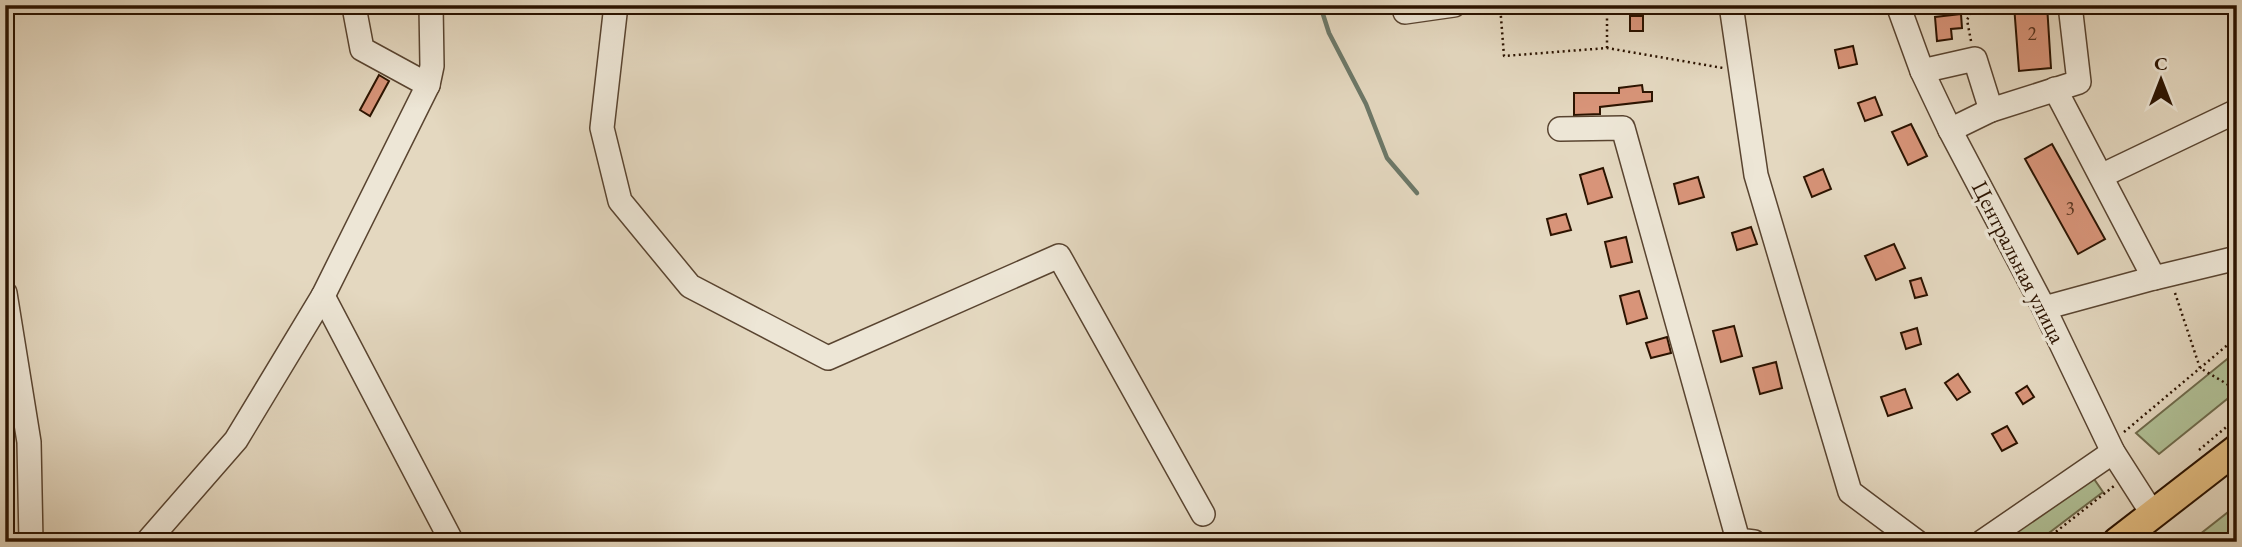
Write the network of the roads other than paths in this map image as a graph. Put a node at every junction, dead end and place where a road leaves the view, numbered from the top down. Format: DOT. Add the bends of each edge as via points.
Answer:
graph roads {
  1 [pos="431,5"];
  2 [pos="615,5"];
  3 [pos="1454,5"];
  4 [pos="1731,5"];
  5 [pos="1898,5"];
  6 [pos="2070,5"];
  7 [pos="355,12"];
  8 [pos="1405,12"];
  9 [pos="1922,71"];
  10 [pos="428,85"];
  11 [pos="2056,89"];
  12 [pos="1991,110"];
  13 [pos="2237,111"];
  14 [pos="1560,129"];
  15 [pos="1951,130"];
  16 [pos="2101,176"];
  17 [pos="2237,258"];
  18 [pos="2161,276"];
  19 [pos="323,296"];
  20 [pos="7,308"];
  21 [pos="2044,308"];
  22 [pos="2114,446"];
  23 [pos="2237,449"];
  24 [pos="2152,513"];
  25 [pos="1203,514"];
  26 [pos="31,542"];
  27 [pos="147,542"];
  28 [pos="452,542"];
  29 [pos="1754,542"];
  30 [pos="1917,542"];
  31 [pos="1982,542"];
  32 [pos="2117,542"];
  1 -- 10 [label="street"];
  2 -- 25 [label="street" via="602,128 620,201 690,286 828,358 1059,256"];
  3 -- 8 [label="street"];
  4 -- 30 [label="street" via="1756,175 1850,492"];
  5 -- 9 [label="street, Центральная улица"];
  6 -- 11 [label="street" via="2079,82"];
  7 -- 10 [label="street" via="362,49"];
  9 -- 12 [label="street" via="1975,59"];
  9 -- 15 [label="street, Центральная улица"];
  10 -- 19 [label="street"];
  11 -- 12 [label="street"];
  11 -- 16 [label="street"];
  12 -- 15 [label="street"];
  13 -- 16 [label="street"];
  14 -- 29 [label="street" via="1623,128 1738,540"];
  15 -- 21 [label="street, Центральная улица"];
  16 -- 18 [label="street"];
  17 -- 18 [label="street"];
  18 -- 21 [label="street"];
  19 -- 27 [label="street" via="236,440"];
  19 -- 28 [label="street"];
  20 -- 26 [label="street" via="29,442"];
  21 -- 22 [label="street, Центральная улица"];
  22 -- 24 [label="street, Центральная улица" via="2126,476"];
  22 -- 31 [label="street"];
  23 -- 24 [label="main road"];
  24 -- 32 [label="main road"];
}
